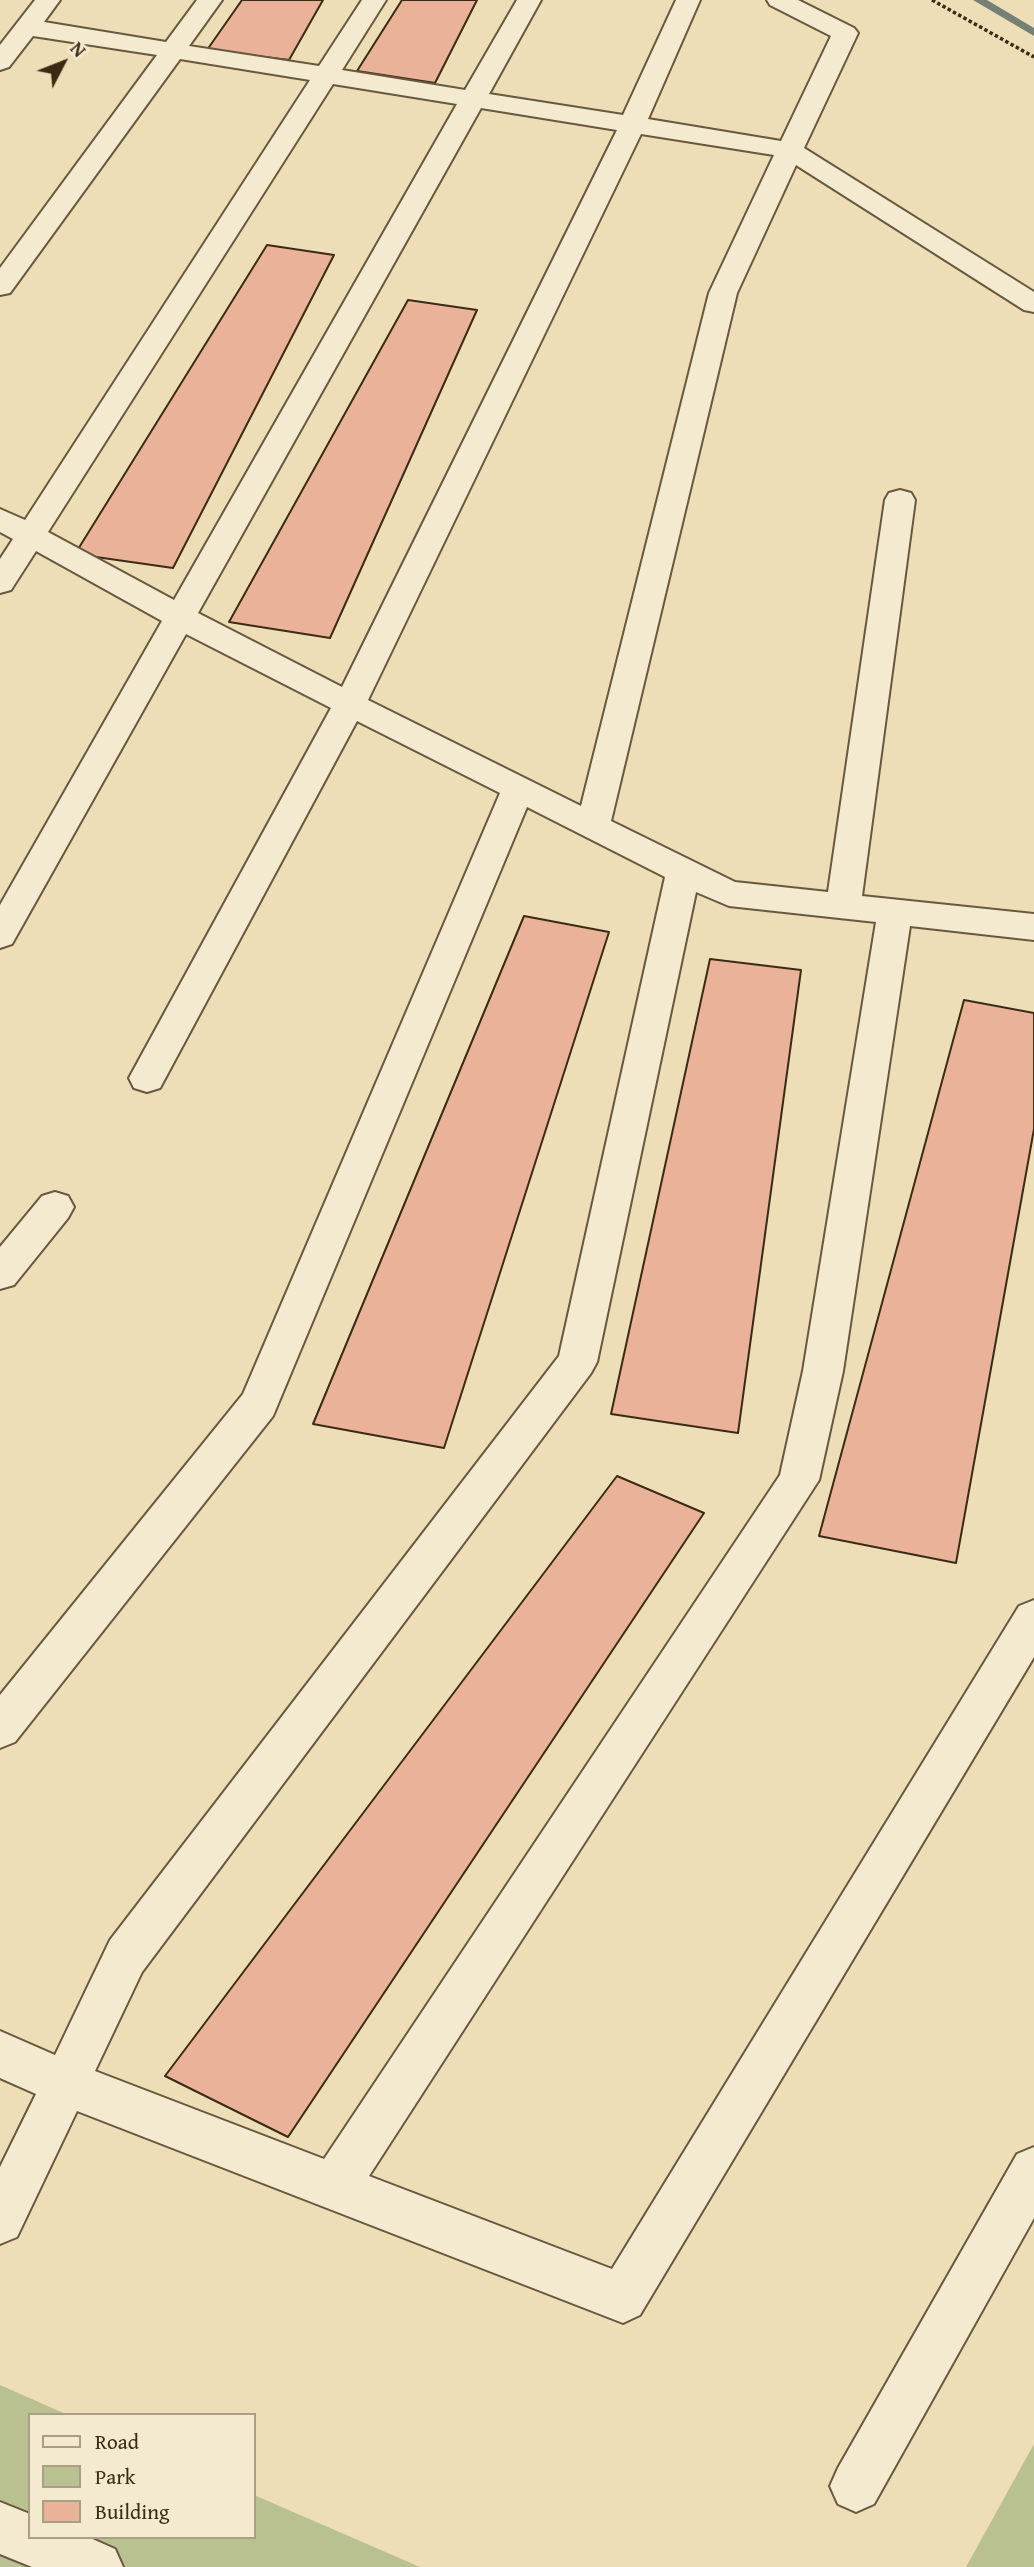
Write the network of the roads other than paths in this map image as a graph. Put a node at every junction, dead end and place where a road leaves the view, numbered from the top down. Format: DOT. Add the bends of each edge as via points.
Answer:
graph roads {
  1 [pos="48,0"];
  2 [pos="210,0"];
  3 [pos="374,0"];
  4 [pos="529,0"];
  5 [pos="688,0"];
  6 [pos="779,0"];
  7 [pos="27,27"];
  8 [pos="172,50"];
  9 [pos="0,62"];
  10 [pos="327,75"];
  11 [pos="472,99"];
  12 [pos="632,125"];
  13 [pos="790,150"];
  14 [pos="0,287"];
  15 [pos="1034,304"];
  16 [pos="900,500"];
  17 [pos="0,519"];
  18 [pos="32,537"];
  19 [pos="0,583"];
  20 [pos="180,616"];
  21 [pos="351,702"];
  22 [pos="518,789"];
  23 [pos="593,827"];
  24 [pos="683,873"];
  25 [pos="843,906"];
  26 [pos="895,912"];
  27 [pos="1034,927"];
  28 [pos="0,935"];
  29 [pos="148,1078"];
  30 [pos="55,1207"];
  31 [pos="0,1274"];
  32 [pos="1034,1619"];
  33 [pos="0,1728"];
  34 [pos="0,2054"];
  35 [pos="65,2083"];
  36 [pos="1034,2171"];
  37 [pos="334,2187"];
  38 [pos="0,2220"];
  39 [pos="856,2486"];
  40 [pos="0,2528"];
  41 [pos="97,2567"];
  1 -- 7 [label="street"];
  2 -- 8 [label="street"];
  3 -- 10 [label="street"];
  4 -- 11 [label="street"];
  5 -- 12 [label="street"];
  6 -- 13 [label="street" via="845,33"];
  7 -- 8 [label="street"];
  7 -- 9 [label="street"];
  8 -- 10 [label="street"];
  8 -- 14 [label="street"];
  10 -- 11 [label="street"];
  10 -- 18 [label="street"];
  11 -- 12 [label="street"];
  11 -- 20 [label="street"];
  12 -- 13 [label="street"];
  12 -- 21 [label="street"];
  13 -- 15 [label="street"];
  13 -- 23 [label="street" via="723,293"];
  16 -- 25 [label="street"];
  17 -- 18 [label="street"];
  18 -- 19 [label="street"];
  18 -- 20 [label="street"];
  20 -- 21 [label="street"];
  20 -- 28 [label="street"];
  21 -- 22 [label="street"];
  21 -- 29 [label="street"];
  22 -- 23 [label="street"];
  22 -- 33 [label="street" via="259,1404"];
  23 -- 24 [label="street"];
  24 -- 25 [label="street" via="729,894"];
  24 -- 35 [label="street" via="577,1362 126,1956"];
  25 -- 26 [label="street"];
  26 -- 27 [label="street"];
  26 -- 37 [label="street" via="823,1371 799,1480"];
  30 -- 31 [label="street"];
  32 -- 37 [label="street" via="623,2298"];
  34 -- 35 [label="street"];
  35 -- 37 [label="street"];
  35 -- 38 [label="street"];
  36 -- 39 [label="street"];
  40 -- 41 [label="street"];
}
